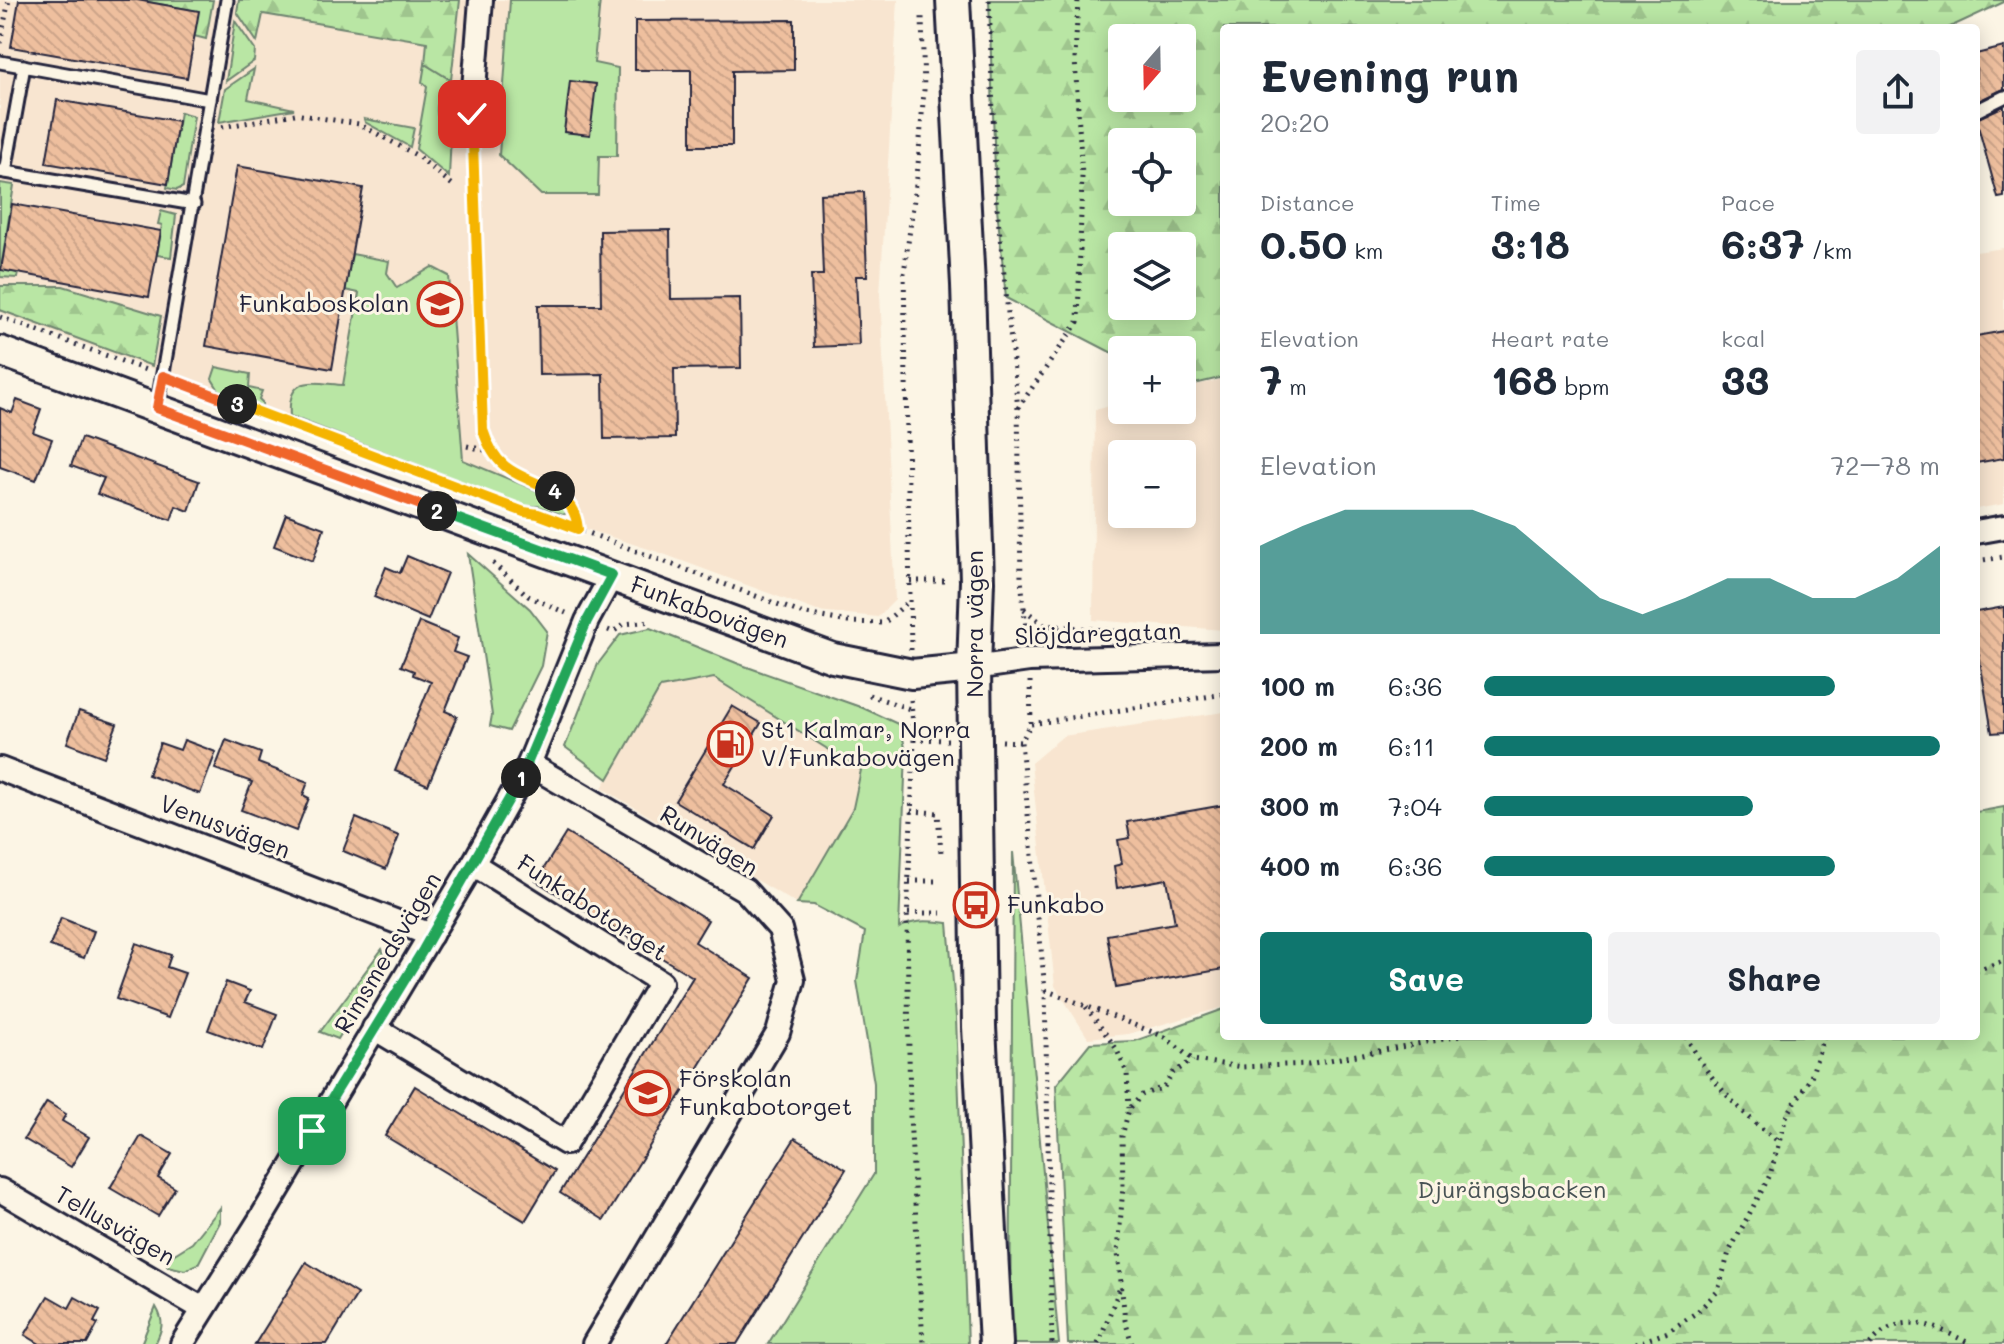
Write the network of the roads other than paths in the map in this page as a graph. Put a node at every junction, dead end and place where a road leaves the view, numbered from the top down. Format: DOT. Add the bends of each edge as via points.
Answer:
graph roads {
  1 [pos="227,0"];
  2 [pos="481,0"];
  3 [pos="953,0"];
  4 [pos="0,62"];
  5 [pos="24,66"];
  6 [pos="2004,97"];
  7 [pos="210,100"];
  8 [pos="1980,109"];
  9 [pos="472,114"];
  10 [pos="2,172"];
  11 [pos="194,204"];
  12 [pos="0,351"];
  13 [pos="157,408"];
  14 [pos="2004,527"];
  15 [pos="1980,531"];
  16 [pos="612,575"];
  17 [pos="1220,655"];
  18 [pos="974,668"];
  19 [pos="529,764"];
  20 [pos="0,769"];
  21 [pos="473,864"];
  22 [pos="431,935"];
  23 [pos="374,1028"];
  24 [pos="0,1190"];
  25 [pos="203,1309"];
  26 [pos="182,1344"];
  27 [pos="594,1344"];
  28 [pos="996,1344"];
  1 -- 7 [label="lane"];
  2 -- 9 [label="street"];
  3 -- 18 [label="main road, Norra vägen" via="968,285 977,581"];
  4 -- 5 [label="lane"];
  5 -- 7 [label="lane"];
  5 -- 10 [label="lane"];
  6 -- 8 [label="lane"];
  7 -- 11 [label="lane"];
  10 -- 11 [label="lane"];
  11 -- 13 [label="lane"];
  12 -- 13 [label="street, Funkabovägen"];
  13 -- 16 [label="street, Funkabovägen"];
  14 -- 15 [label="street"];
  16 -- 18 [label="street, Funkabovägen" via="833,658 912,674"];
  16 -- 19 [label="street, Rimsmedsvägen" via="587,621"];
  17 -- 18 [label="street, Slöjdaregatan" via="1029,660"];
  18 -- 28 [label="main road, Norra vägen" via="979,1027"];
  19 -- 21 [label="street, Rimsmedsvägen"];
  19 -- 27 [label="street, Runvägen" via="745,890 780,929 793,980 778,1033"];
  20 -- 22 [label="street, Venusvägen"];
  21 -- 22 [label="street, Rimsmedsvägen"];
  21 -- 23 [label="street, Funkabotorget" via="661,982 566,1143"];
  22 -- 23 [label="street, Rimsmedsvägen"];
  23 -- 25 [label="street, Rimsmedsvägen"];
  24 -- 25 [label="street, Tellusvägen"];
  25 -- 26 [label="street, Rimsmedsvägen"];
}
